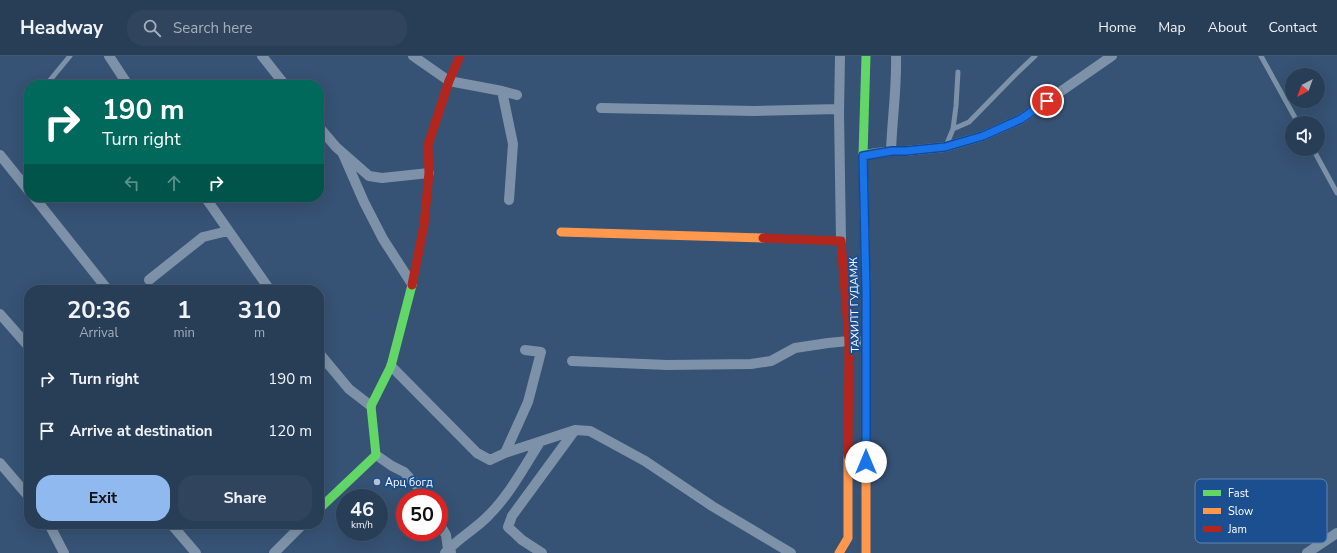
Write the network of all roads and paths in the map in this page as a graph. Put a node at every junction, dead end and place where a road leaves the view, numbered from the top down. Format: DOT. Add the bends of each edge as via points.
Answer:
graph roads {
  1 [pos="70,56"];
  2 [pos="109,56"];
  3 [pos="262,56"];
  4 [pos="413,56"];
  5 [pos="460,56"];
  6 [pos="840,56"];
  7 [pos="866,56"];
  8 [pos="896,56"];
  9 [pos="1035,56"];
  10 [pos="1112,56"];
  11 [pos="1261,56"];
  12 [pos="958,72"];
  13 [pos="50,80"];
  14 [pos="125,80"];
  15 [pos="281,80"];
  16 [pos="449,81"];
  17 [pos="502,91"];
  18 [pos="517,95"];
  19 [pos="601,108"];
  20 [pos="839,109"];
  21 [pos="1294,116"];
  22 [pos="953,129"];
  23 [pos="324,133"];
  24 [pos="945,147"];
  25 [pos="892,151"];
  26 [pos="343,154"];
  27 [pos="0,155"];
  28 [pos="863,156"];
  29 [pos="1317,156"];
  30 [pos="429,173"];
  31 [pos="24,185"];
  32 [pos="1337,193"];
  33 [pos="509,200"];
  34 [pos="38,202"];
  35 [pos="208,202"];
  36 [pos="228,231"];
  37 [pos="561,232"];
  38 [pos="841,241"];
  39 [pos="149,280"];
  40 [pos="412,284"];
  41 [pos="104,285"];
  42 [pos="266,285"];
  43 [pos="0,314"];
  44 [pos="24,341"];
  45 [pos="849,341"];
  46 [pos="866,342"];
  47 [pos="525,350"];
  48 [pos="324,359"];
  49 [pos="572,361"];
  50 [pos="391,366"];
  51 [pos="371,406"];
  52 [pos="575,430"];
  53 [pos="540,442"];
  54 [pos="506,453"];
  55 [pos="376,455"];
  56 [pos="0,462"];
  57 [pos="420,489"];
  58 [pos="24,491"];
  59 [pos="324,504"];
  60 [pos="52,529"];
  61 [pos="175,529"];
  62 [pos="295,529"];
  63 [pos="1337,533"];
  64 [pos="1327,540"];
  65 [pos="447,541"];
  66 [pos="1322,543"];
  67 [pos="449,552"];
  68 [pos="64,553"];
  69 [pos="196,553"];
  70 [pos="274,553"];
  71 [pos="542,553"];
  72 [pos="791,553"];
  73 [pos="839,553"];
  74 [pos="866,553"];
  75 [pos="1307,553"];
  1 -- 13 [label="lane"];
  2 -- 14 [label="street"];
  3 -- 15 [label="street"];
  4 -- 16 [label="street"];
  5 -- 16 [label="street"];
  6 -- 20 [label="street"];
  7 -- 28 [label="street, ТАХИЛТ ГУДАМЖ"];
  8 -- 25 [label="street"];
  9 -- 22 [label="lane" via="969,122"];
  10 -- 24 [label="street" via="1021,119 983,136"];
  11 -- 21 [label="lane"];
  12 -- 22 [label="lane"];
  16 -- 17 [label="street"];
  16 -- 30 [label="street" via="428,145"];
  17 -- 18 [label="street"];
  17 -- 33 [label="street" via="513,144"];
  19 -- 20 [label="street" via="755,111"];
  20 -- 38 [label="street"];
  22 -- 24 [label="lane"];
  23 -- 26 [label="street"];
  24 -- 25 [label="street"];
  25 -- 28 [label="street"];
  26 -- 30 [label="street" via="369,176 382,178"];
  26 -- 40 [label="street" via="383,239"];
  27 -- 31 [label="street"];
  28 -- 46 [label="street, ТАХИЛТ ГУДАМЖ"];
  29 -- 32 [label="lane"];
  30 -- 40 [label="street" via="424,225"];
  34 -- 41 [label="street"];
  35 -- 36 [label="street"];
  36 -- 39 [label="street" via="203,237"];
  36 -- 42 [label="street"];
  37 -- 38 [label="street"];
  38 -- 45 [label="street"];
  40 -- 50 [label="street"];
  43 -- 44 [label="street"];
  45 -- 46 [label="street"];
  45 -- 49 [label="street" via="795,348 770,361 751,364 667,365"];
  45 -- 73 [label="street" via="848,538"];
  46 -- 74 [label="street, ТАХИЛТ ГУДАМЖ"];
  47 -- 54 [label="street" via="541,352 528,402"];
  48 -- 51 [label="street" via="349,389"];
  50 -- 51 [label="street"];
  50 -- 54 [label="street" via="477,452 490,460"];
  51 -- 55 [label="street"];
  52 -- 53 [label="street"];
  52 -- 71 [label="street" via="512,516 508,528"];
  52 -- 72 [label="street" via="590,431 645,461 712,506"];
  53 -- 54 [label="street"];
  53 -- 67 [label="street" via="498,506"];
  55 -- 57 [label="street" via="404,472"];
  55 -- 59 [label="street"];
  56 -- 58 [label="street"];
  60 -- 68 [label="street"];
  61 -- 69 [label="street"];
  62 -- 70 [label="street"];
  63 -- 64 [label="street"];
  65 -- 67 [label="street"];
  66 -- 75 [label="street"];
}
